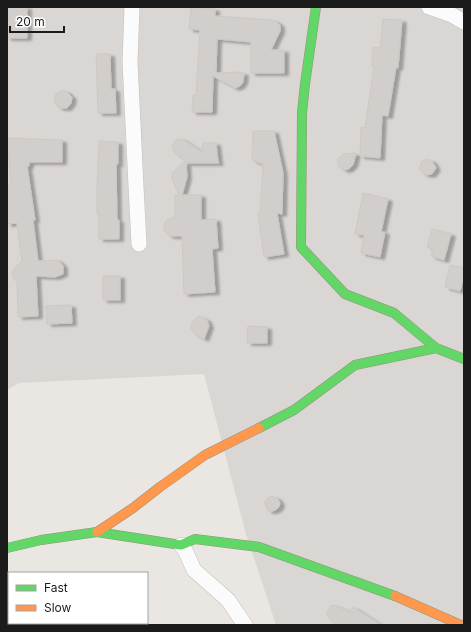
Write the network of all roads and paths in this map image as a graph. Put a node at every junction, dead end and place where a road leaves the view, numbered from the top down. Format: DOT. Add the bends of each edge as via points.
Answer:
graph roads {
  1 [pos="132,7"];
  2 [pos="316,7"];
  3 [pos="429,7"];
  4 [pos="464,22"];
  5 [pos="139,244"];
  6 [pos="436,348"];
  7 [pos="464,359"];
  8 [pos="97,532"];
  9 [pos="181,545"];
  10 [pos="7,548"];
  11 [pos="245,625"];
  12 [pos="461,625"];
  1 -- 5 [label="street" via="130,62"];
  2 -- 6 [label="street" via="302,113 301,247 345,294 394,313"];
  3 -- 4 [label="street"];
  6 -- 7 [label="street"];
  6 -- 8 [label="street" via="355,364 294,410 205,455"];
  8 -- 9 [label="street"];
  8 -- 10 [label="street"];
  9 -- 11 [label="street" via="194,570 228,600"];
  9 -- 12 [label="street" via="194,539 259,547 387,593"];
}
